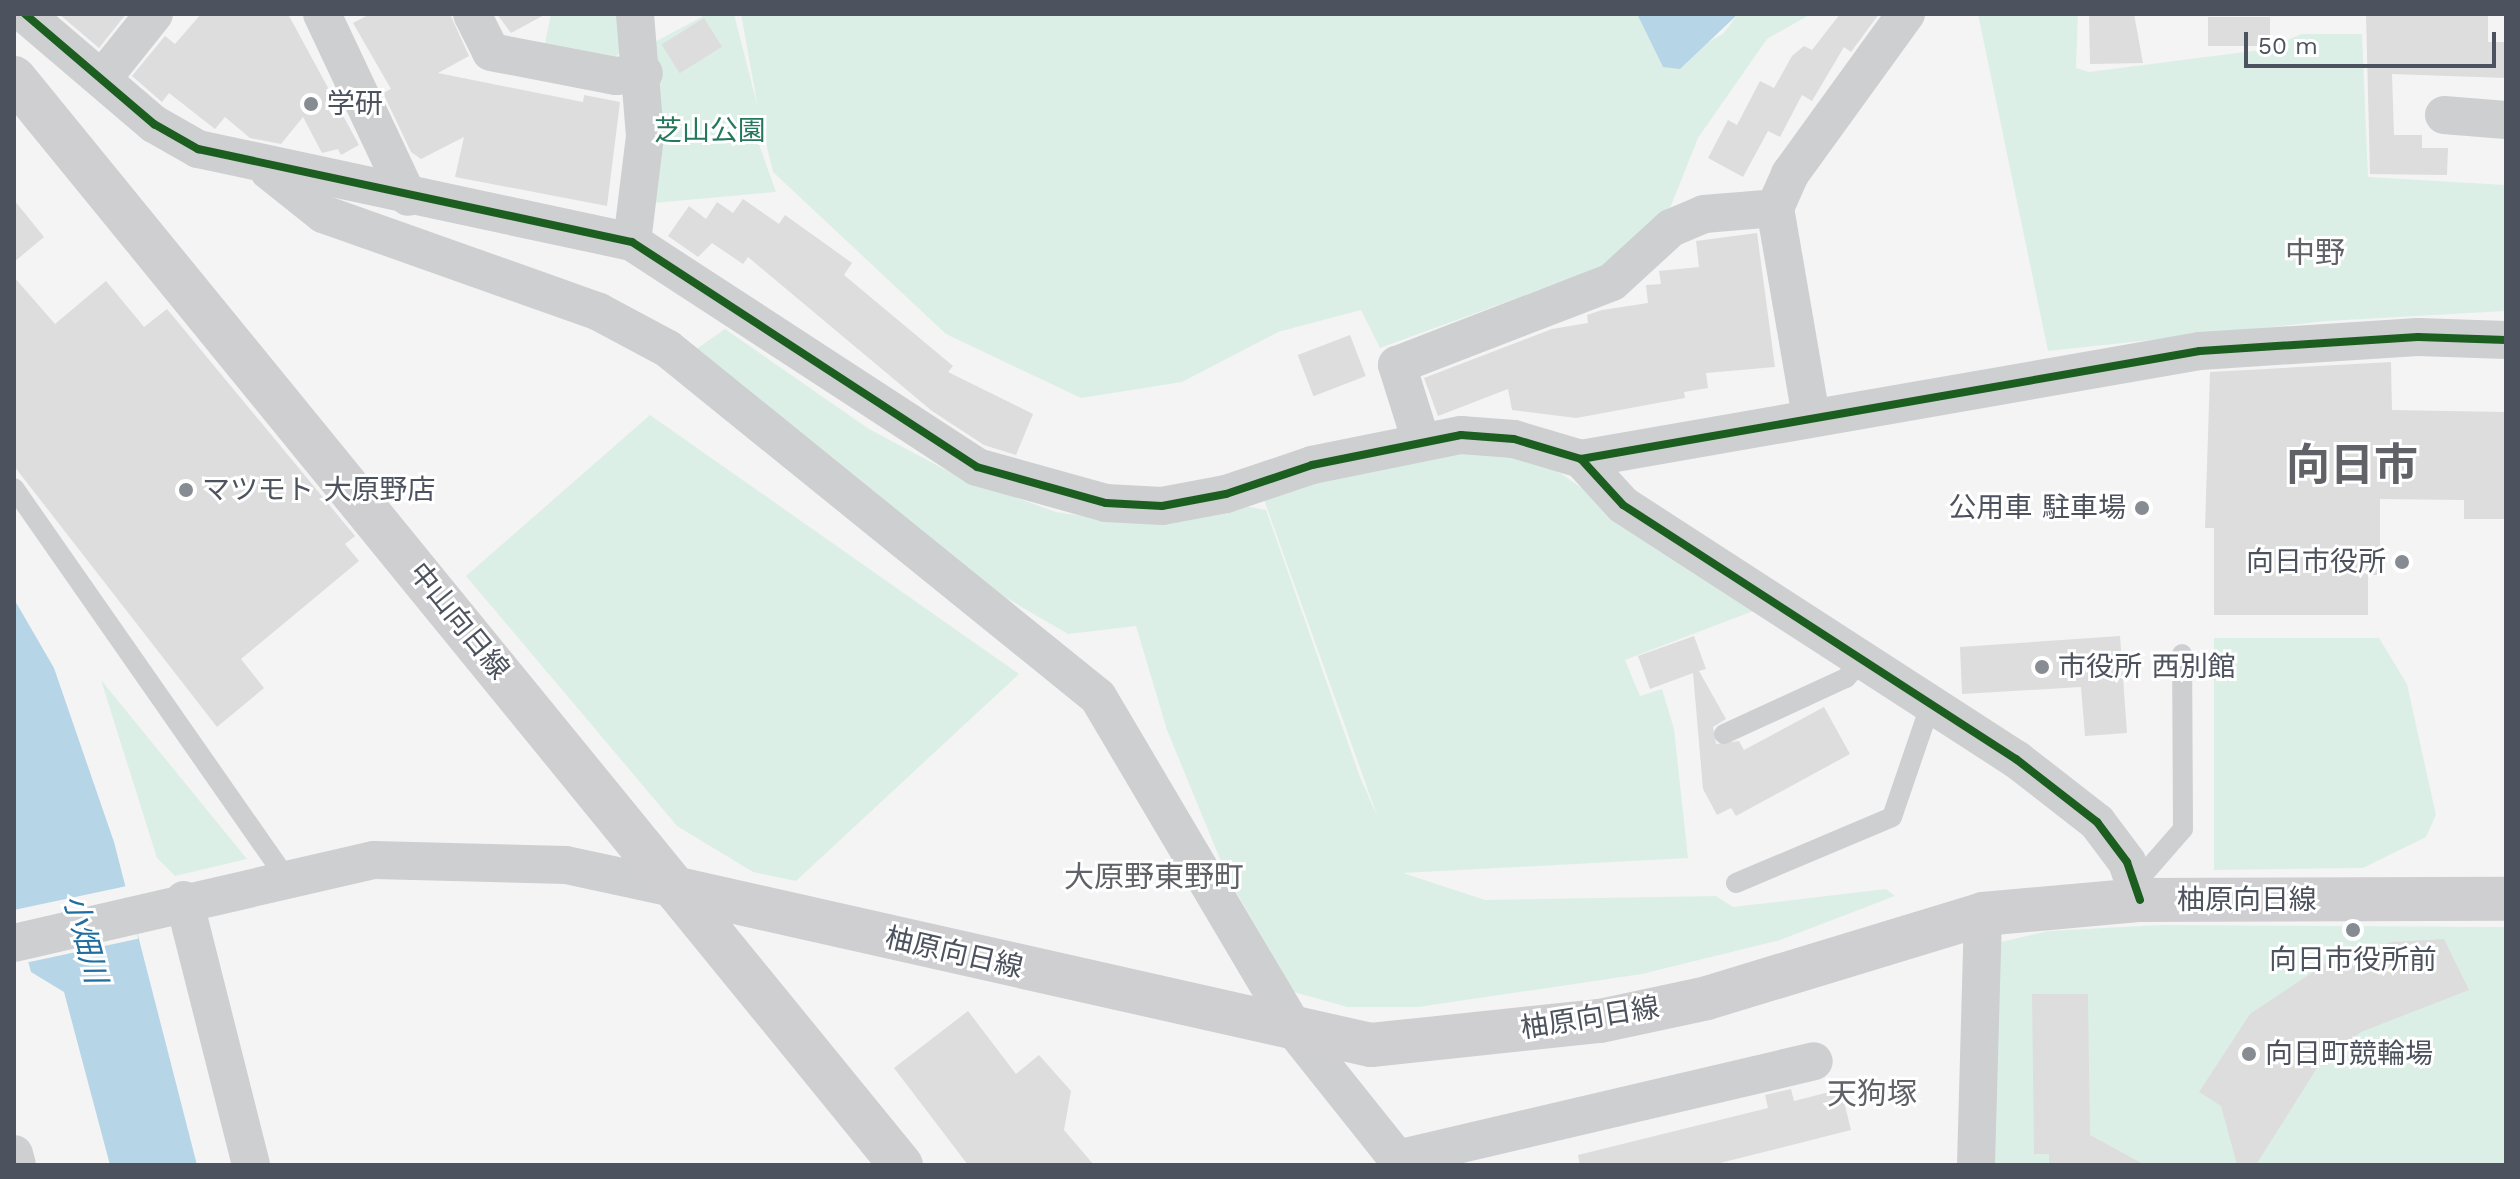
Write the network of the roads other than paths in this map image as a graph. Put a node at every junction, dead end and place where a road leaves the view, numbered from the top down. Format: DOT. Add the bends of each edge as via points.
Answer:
graph roads {
  1 [pos="25,14"];
  2 [pos="154,14"];
  3 [pos="322,14"];
  4 [pos="472,14"];
  5 [pos="635,14"];
  6 [pos="1906,14"];
  7 [pos="644,73"];
  8 [pos="14,78"];
  9 [pos="102,79"];
  10 [pos="2444,115"];
  11 [pos="2506,120"];
  12 [pos="261,164"];
  13 [pos="408,197"];
  14 [pos="1775,208"];
  15 [pos="632,242"];
  16 [pos="2506,340"];
  17 [pos="1811,416"];
  18 [pos="1421,441"];
  19 [pos="1581,459"];
  20 [pos="14,488"];
  21 [pos="2182,654"];
  22 [pos="1863,659"];
  23 [pos="1931,703"];
  24 [pos="1724,734"];
  25 [pos="287,880"];
  26 [pos="1736,883"];
  27 [pos="678,889"];
  28 [pos="2138,892"];
  29 [pos="2506,899"];
  30 [pos="175,902"];
  31 [pos="1983,914"];
  32 [pos="14,943"];
  33 [pos="1296,1032"];
  34 [pos="1814,1061"];
  35 [pos="14,1154"];
  36 [pos="1400,1162"];
  37 [pos="17,1165"];
  38 [pos="251,1165"];
  39 [pos="901,1165"];
  40 [pos="1976,1165"];
  1 -- 9 [label="street"];
  2 -- 9 [label="street"];
  3 -- 13 [label="street"];
  4 -- 7 [label="street" via="491,52 616,76"];
  5 -- 7 [label="street"];
  6 -- 14 [label="street" via="1790,174"];
  7 -- 15 [label="street" via="641,213"];
  8 -- 27 [label="main road, 中山向日線"];
  9 -- 12 [label="street" via="198,149"];
  10 -- 11 [label="street"];
  12 -- 13 [label="street"];
  12 -- 33 [label="street" via="323,214 599,312 668,349 1098,697"];
  13 -- 15 [label="street"];
  14 -- 17 [label="street"];
  14 -- 18 [label="street" via="1693,219 1671,228 1612,282 1397,365"];
  15 -- 18 [label="street" via="928,439 977,467 1065,496 1162,506"];
  16 -- 17 [label="street" via="2418,337 2200,351"];
  17 -- 19 [label="street"];
  18 -- 19 [label="street" via="1514,439"];
  19 -- 22 [label="street" via="1623,505"];
  20 -- 25 [label="lane"];
  21 -- 28 [label="lane" via="2183,829"];
  22 -- 23 [label="street"];
  22 -- 24 [label="lane" via="1846,678"];
  23 -- 26 [label="lane" via="1892,817"];
  23 -- 28 [label="street" via="2097,822"];
  25 -- 27 [label="street" via="374,860 468,858 566,865"];
  25 -- 30 [label="street"];
  27 -- 33 [label="main road, 柚原向日線"];
  27 -- 39 [label="main road, 中山向日線"];
  28 -- 29 [label="main road, 柚原向日線"];
  28 -- 31 [label="main road, 柚原向日線"];
  30 -- 32 [label="street"];
  30 -- 38 [label="street"];
  31 -- 33 [label="main road, 柚原向日線" via="1707,998 1600,1021 1371,1045"];
  31 -- 40 [label="street"];
  33 -- 36 [label="street"];
  34 -- 36 [label="street"];
  35 -- 37 [label="street"];
}
